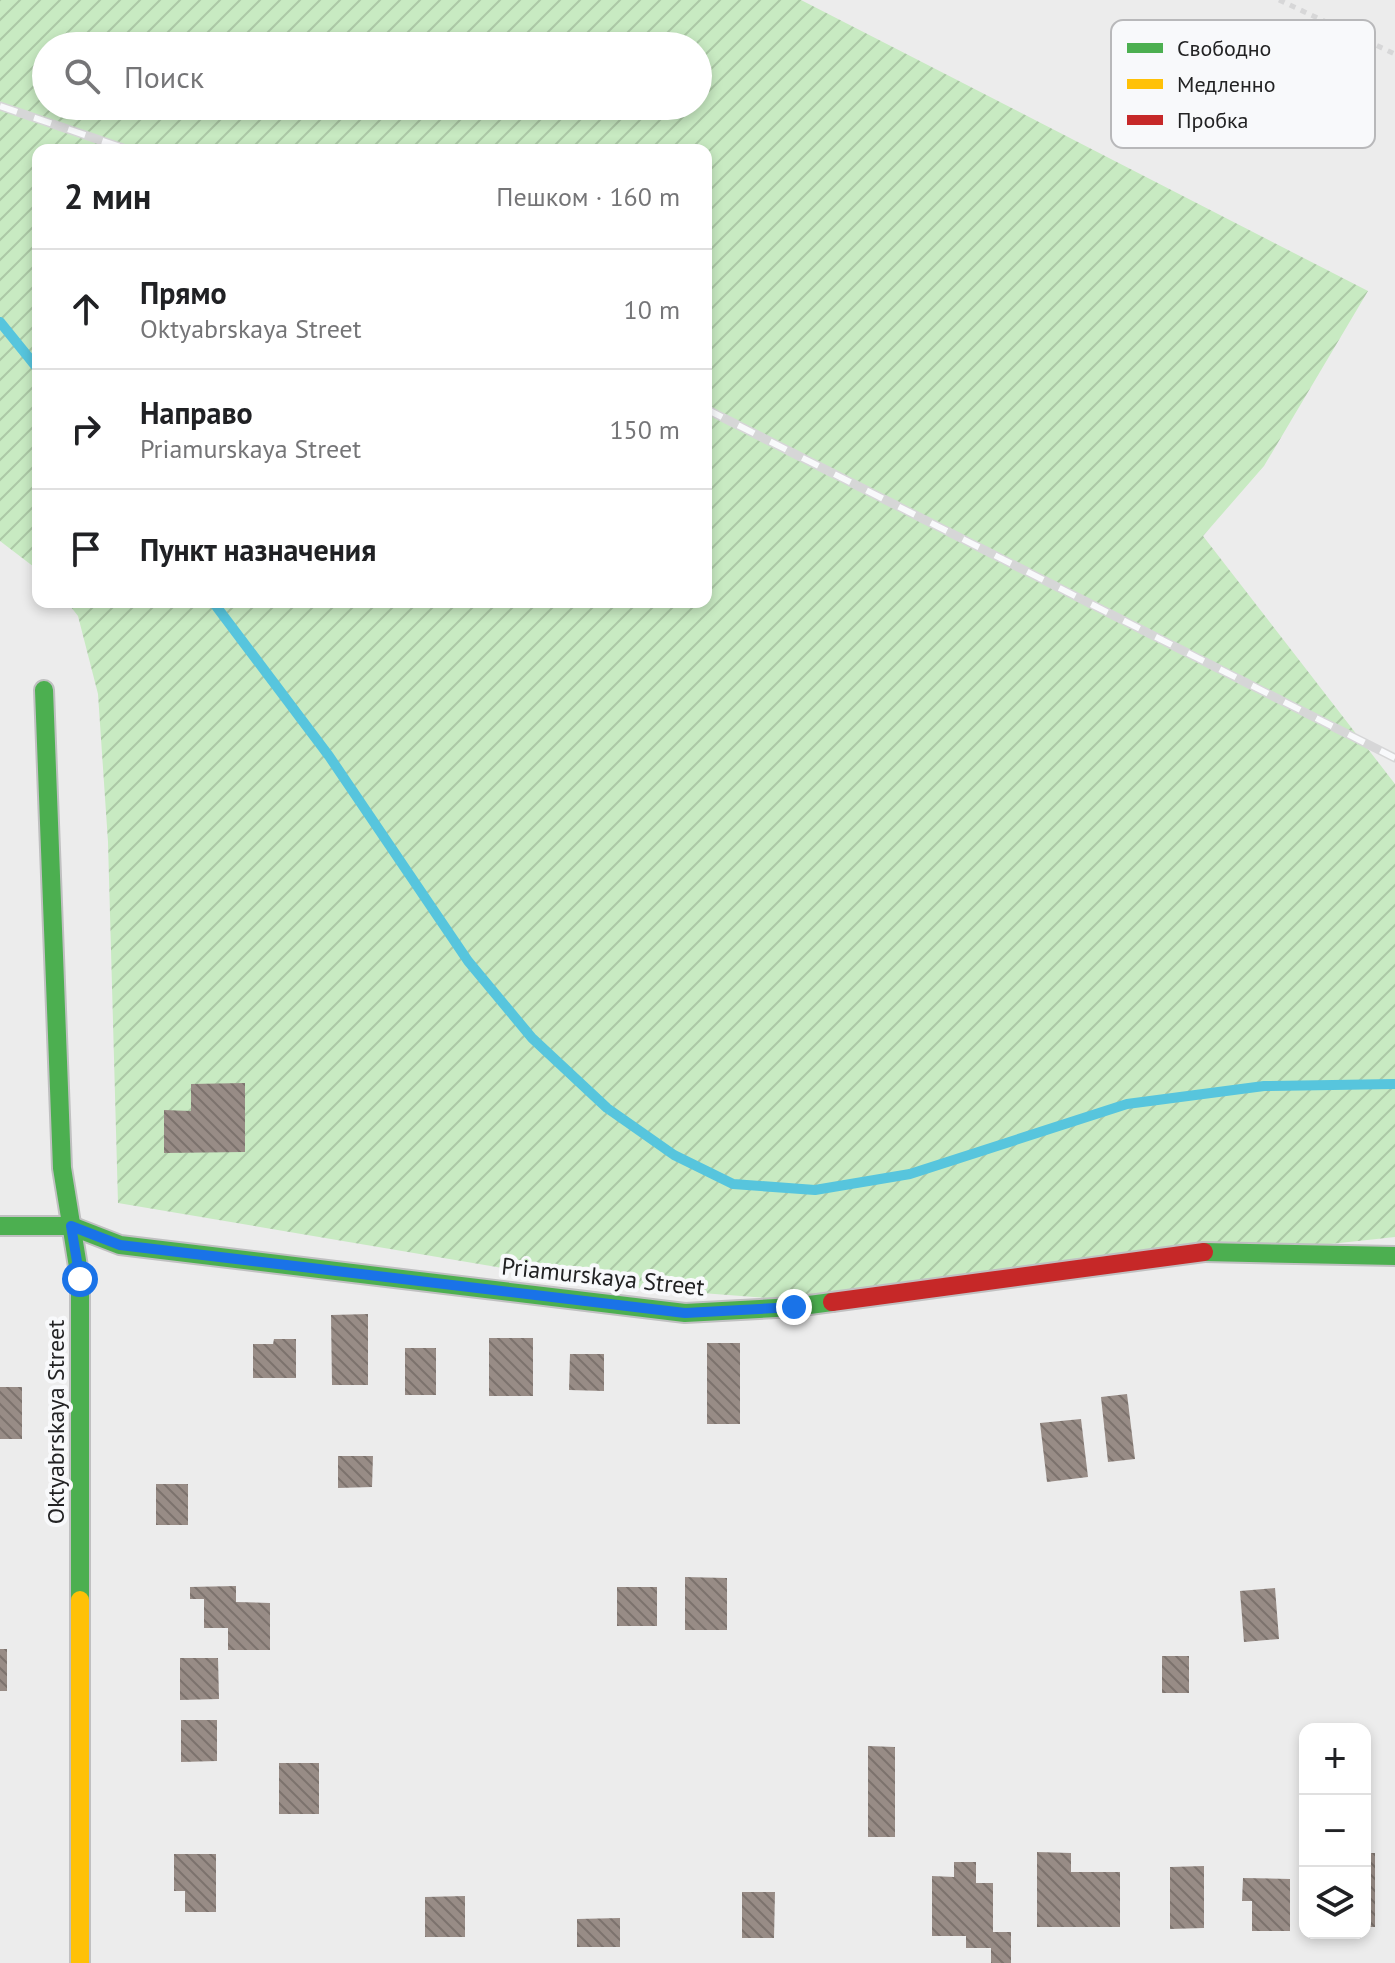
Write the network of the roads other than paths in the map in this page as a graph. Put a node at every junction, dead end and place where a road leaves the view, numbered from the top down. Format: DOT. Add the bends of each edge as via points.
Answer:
graph roads {
  1 [pos="44,690"];
  2 [pos="0,1226"];
  3 [pos="71,1226"];
  4 [pos="1395,1256"];
  5 [pos="80,1963"];
  1 -- 3 [label="street, Oktyabrskaya Street" via="62,1168"];
  2 -- 3 [label="street, Priamurskaya Street"];
  3 -- 4 [label="street, Priamurskaya Street" via="120,1245 685,1313 794,1307 1202,1252"];
  3 -- 5 [label="street, Oktyabrskaya Street" via="80,1279"];
}
